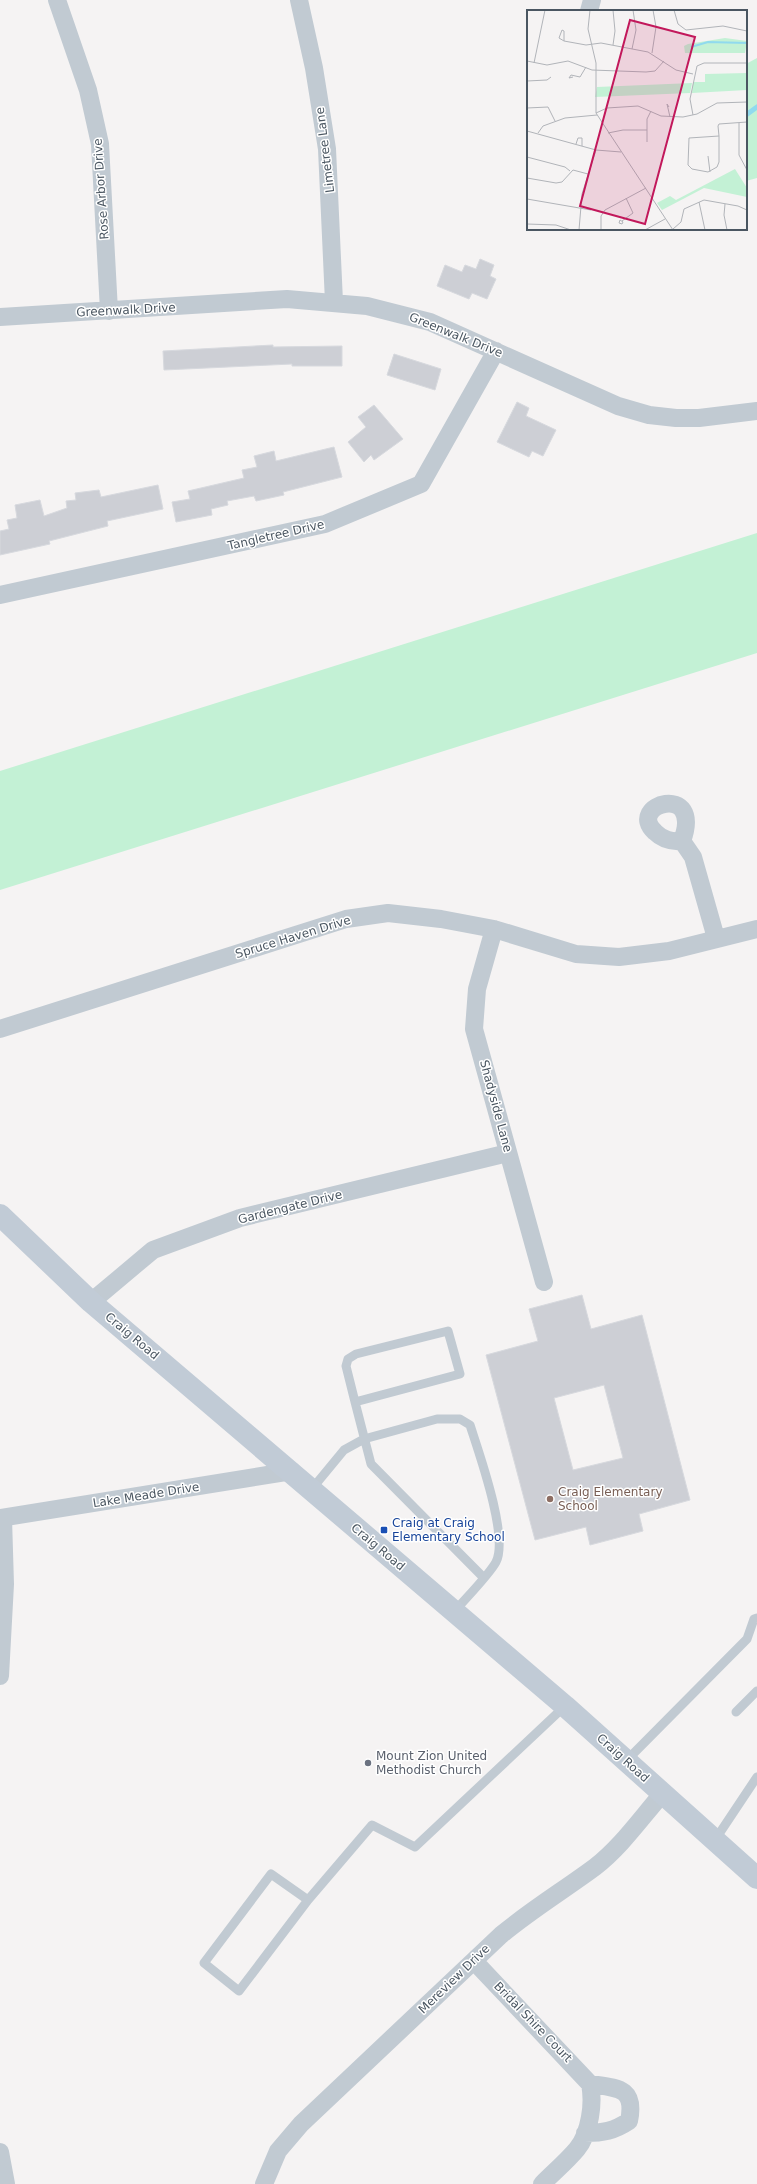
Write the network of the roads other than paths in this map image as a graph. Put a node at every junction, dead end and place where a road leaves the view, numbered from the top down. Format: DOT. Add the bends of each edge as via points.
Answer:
graph roads {
  1 [pos="57,0"];
  2 [pos="299,0"];
  3 [pos="592,0"];
  4 [pos="589,10"];
  5 [pos="334,302"];
  6 [pos="109,311"];
  7 [pos="0,316"];
  8 [pos="496,351"];
  9 [pos="757,411"];
  10 [pos="0,595"];
  11 [pos="682,841"];
  12 [pos="494,929"];
  13 [pos="757,929"];
  14 [pos="716,938"];
  15 [pos="0,1029"];
  16 [pos="508,1153"];
  17 [pos="0,1215"];
  18 [pos="544,1282"];
  19 [pos="91,1302"];
  20 [pos="355,1402"];
  21 [pos="364,1439"];
  22 [pos="292,1471"];
  23 [pos="311,1490"];
  24 [pos="1,1518"];
  25 [pos="483,1577"];
  26 [pos="454,1612"];
  27 [pos="756,1620"];
  28 [pos="0,1676"];
  29 [pos="757,1691"];
  30 [pos="565,1706"];
  31 [pos="736,1712"];
  32 [pos="626,1762"];
  33 [pos="757,1778"];
  34 [pos="663,1793"];
  35 [pos="715,1840"];
  36 [pos="757,1878"];
  37 [pos="308,1900"];
  38 [pos="474,1960"];
  39 [pos="590,2084"];
  40 [pos="585,2133"];
  41 [pos="0,2152"];
  42 [pos="6,2184"];
  43 [pos="264,2184"];
  44 [pos="542,2184"];
  1 -- 6 [label="street, Rose Arbor Drive" via="88,90 100,144"];
  2 -- 5 [label="street, Limetree Lane" via="314,68 327,149"];
  3 -- 4 [label="street"];
  5 -- 6 [label="street, Greenwalk Drive" via="287,299"];
  5 -- 8 [label="street, Greenwalk Drive" via="367,306 430,322"];
  6 -- 7 [label="street, Greenwalk Drive"];
  8 -- 9 [label="street, Greenwalk Drive" via="618,406 649,415 699,418"];
  8 -- 10 [label="street, Tangletree Drive" via="421,484 326,524"];
  11 -- 14 [label="street" via="693,857"];
  12 -- 14 [label="street, Spruce Haven Drive" via="576,954 619,956 669,951"];
  12 -- 15 [label="street, Spruce Haven Drive" via="441,919 388,914 346,919"];
  12 -- 16 [label="street, Shadyside Lane" via="477,989 474,1029"];
  13 -- 14 [label="street, Spruce Haven Drive"];
  16 -- 18 [label="street, Shadyside Lane"];
  16 -- 19 [label="street, Gardengate Drive" via="240,1218 153,1250"];
  17 -- 19 [label="main road, Craig Road"];
  19 -- 22 [label="main road, Craig Road"];
  20 -- 20 [label="lane" via="460,1374 448,1331 356,1354 348,1359 346,1366"];
  20 -- 21 [label="lane"];
  21 -- 23 [label="lane" via="344,1450"];
  21 -- 25 [label="lane" via="371,1464"];
  21 -- 25 [label="lane" via="438,1419 460,1419 470,1425 492,1497 500,1546 496,1562"];
  22 -- 23 [label="main road, Craig Road"];
  22 -- 24 [label="street, Lake Meade Drive"];
  23 -- 26 [label="main road, Craig Road"];
  24 -- 28 [label="street" via="5,1591"];
  25 -- 26 [label="lane"];
  26 -- 30 [label="main road, Craig Road"];
  27 -- 32 [label="lane" via="747,1639"];
  29 -- 31 [label="lane"];
  30 -- 32 [label="main road, Craig Road"];
  30 -- 37 [label="lane" via="415,1847 372,1825"];
  32 -- 34 [label="main road, Craig Road"];
  33 -- 35 [label="lane"];
  34 -- 35 [label="main road, Craig Road"];
  34 -- 38 [label="street, Mereview Drive" via="619,1844 595,1866 525,1915"];
  35 -- 36 [label="main road, Craig Road"];
  37 -- 37 [label="lane" via="271,1874 204,1963 239,1992"];
  38 -- 39 [label="street, Bridal Shire Court"];
  38 -- 43 [label="street, Mereview Drive" via="301,2124 278,2151"];
  39 -- 40 [label="street" via="593,2098"];
  39 -- 40 [label="street" via="625,2092 632,2107 629,2121 617,2129"];
  40 -- 44 [label="street" via="578,2148"];
  41 -- 42 [label="street"];
}
